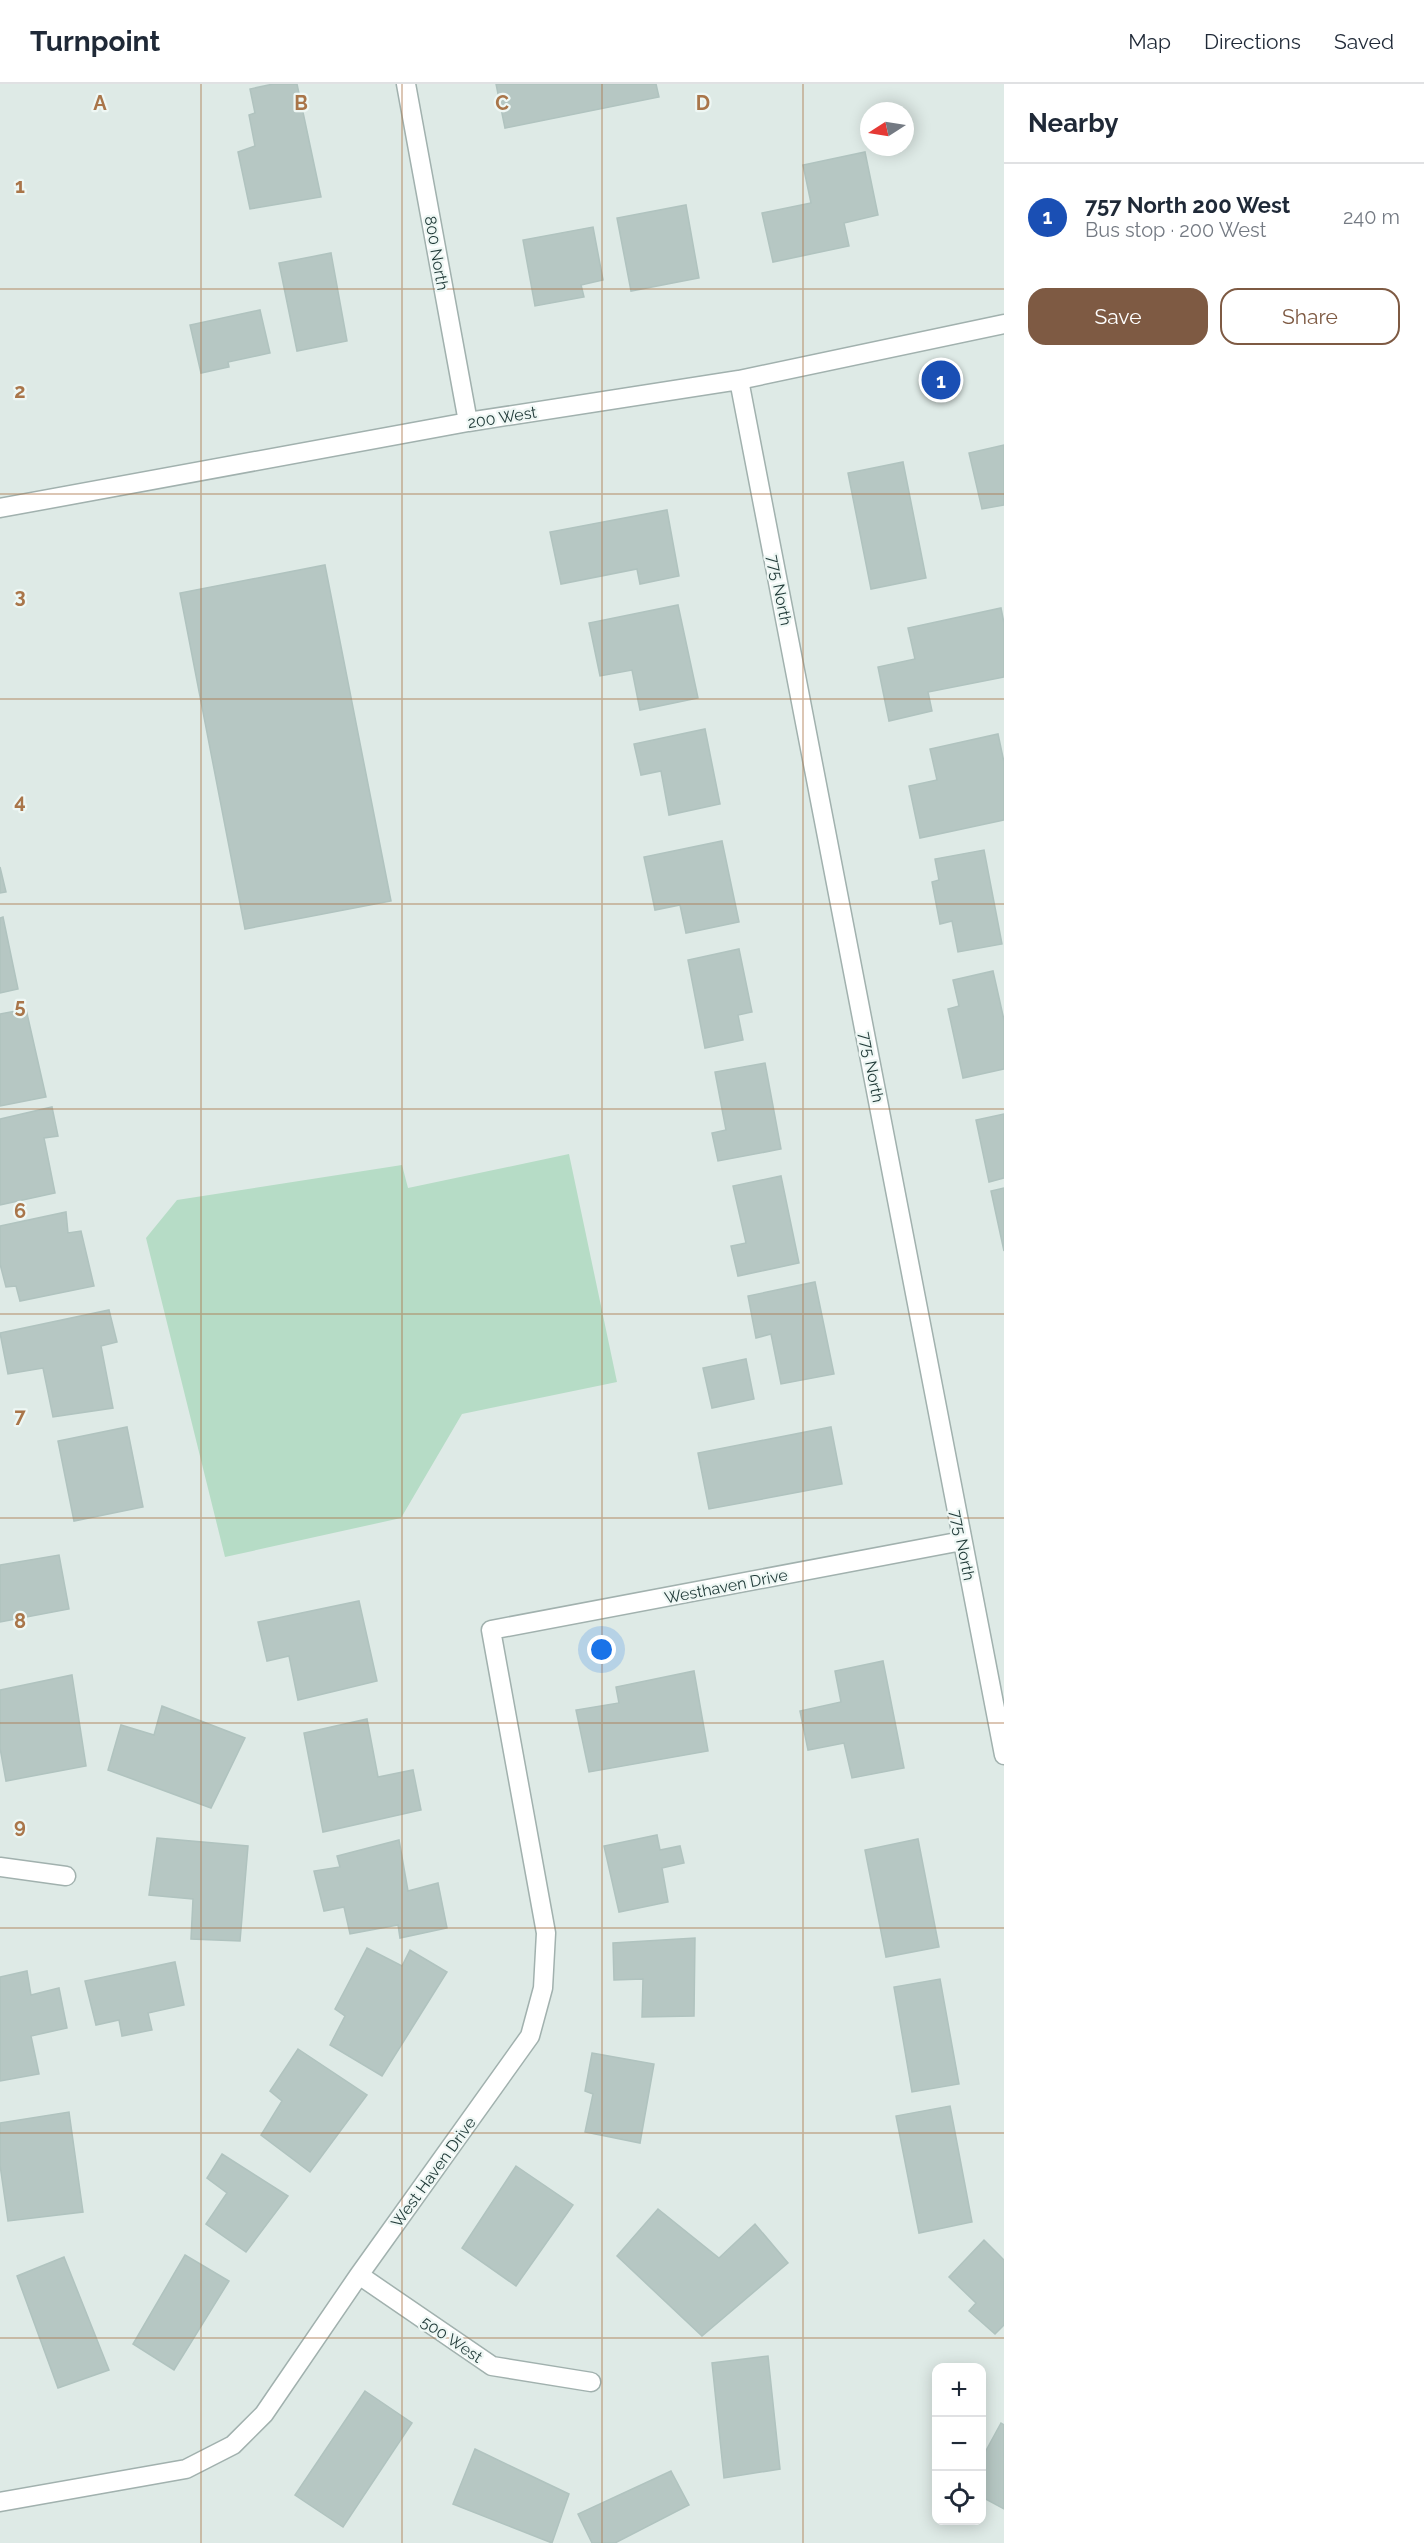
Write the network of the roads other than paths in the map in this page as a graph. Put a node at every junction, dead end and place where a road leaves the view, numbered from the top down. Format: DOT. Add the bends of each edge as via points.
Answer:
graph roads {
  1 [pos="406,84"];
  2 [pos="1004,324"];
  3 [pos="739,380"];
  4 [pos="468,422"];
  5 [pos="0,508"];
  6 [pos="962,1541"];
  7 [pos="491,1630"];
  8 [pos="1004,1755"];
  9 [pos="0,1867"];
  10 [pos="66,1876"];
  11 [pos="359,2275"];
  12 [pos="591,2382"];
  13 [pos="0,2502"];
  1 -- 4 [label="street, 800 North"];
  2 -- 3 [label="street, 200 West"];
  3 -- 4 [label="street, 200 West"];
  3 -- 6 [label="street, 775 North"];
  4 -- 5 [label="street, 200 West"];
  6 -- 7 [label="street, Westhaven Drive"];
  6 -- 8 [label="street, 775 North"];
  7 -- 11 [label="street, West Haven Drive" via="546,1934 543,1988 530,2036"];
  9 -- 10 [label="street"];
  11 -- 12 [label="street, 500 West" via="492,2366"];
  11 -- 13 [label="street, West Haven Drive" via="264,2414 233,2445 186,2469"];
}
